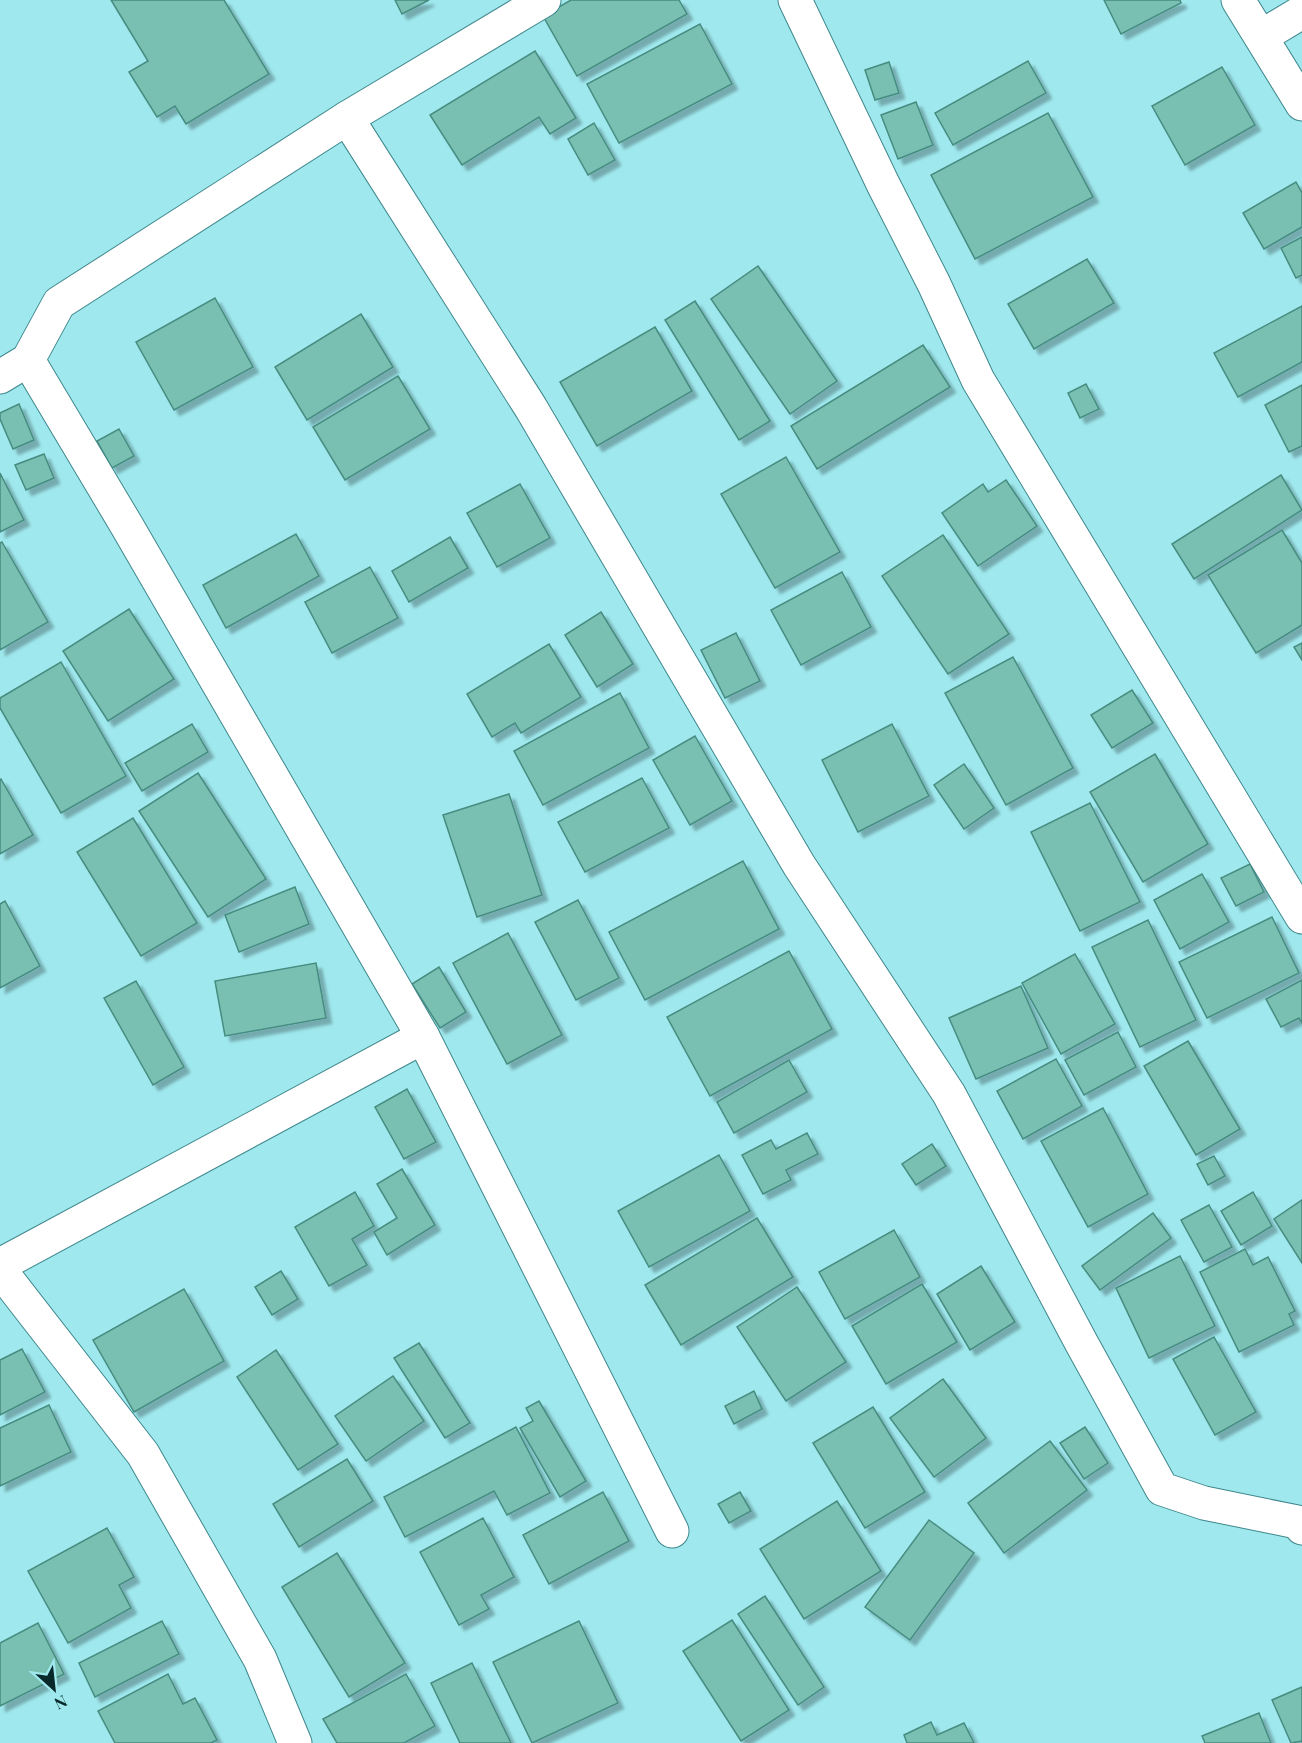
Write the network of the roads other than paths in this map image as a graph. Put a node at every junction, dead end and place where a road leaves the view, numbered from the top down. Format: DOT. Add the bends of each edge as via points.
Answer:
graph roads {
  1 [pos="544,0"];
  2 [pos="795,0"];
  3 [pos="1238,0"];
  4 [pos="1302,12"];
  5 [pos="1262,36"];
  6 [pos="1302,104"];
  7 [pos="347,118"];
  8 [pos="28,360"];
  9 [pos="0,377"];
  10 [pos="1302,917"];
  11 [pos="423,1037"];
  12 [pos="0,1265"];
  13 [pos="0,1270"];
  14 [pos="1302,1528"];
  15 [pos="672,1531"];
  16 [pos="296,1743"];
  1 -- 7 [label="street"];
  2 -- 10 [label="street" via="978,380"];
  3 -- 5 [label="street"];
  4 -- 5 [label="street"];
  5 -- 6 [label="street"];
  7 -- 8 [label="street" via="59,303"];
  7 -- 14 [label="street" via="531,408 799,865 950,1094 1161,1489 1204,1503 1297,1522"];
  8 -- 9 [label="street"];
  8 -- 11 [label="street"];
  11 -- 12 [label="street"];
  11 -- 15 [label="street"];
  13 -- 16 [label="street" via="143,1454 260,1659"];
}
